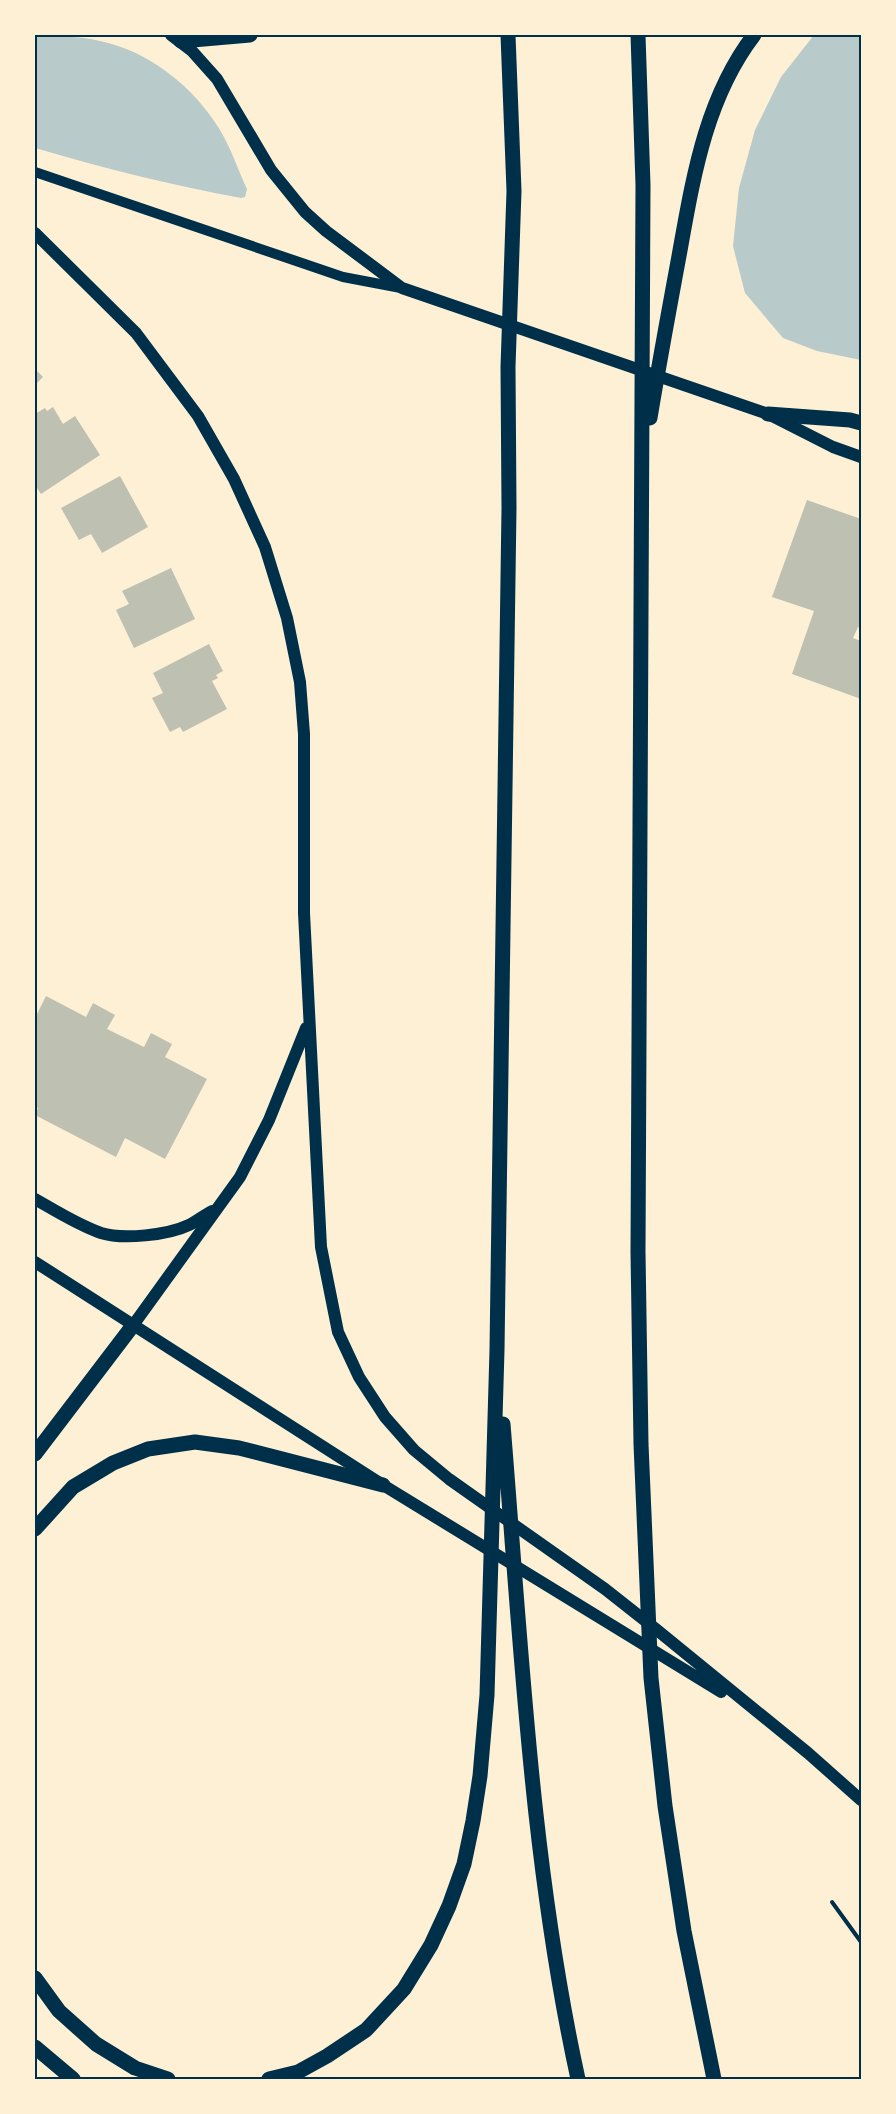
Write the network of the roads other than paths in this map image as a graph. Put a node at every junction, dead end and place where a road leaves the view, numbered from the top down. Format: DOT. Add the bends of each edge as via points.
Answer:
graph roads {
  1 [pos="250,35"];
  2 [pos="508,35"];
  3 [pos="638,35"];
  4 [pos="754,35"];
  5 [pos="176,38"];
  6 [pos="35,172"];
  7 [pos="35,233"];
  8 [pos="402,288"];
  9 [pos="768,414"];
  10 [pos="861,423"];
  11 [pos="643,456"];
  12 [pos="861,457"];
  13 [pos="308,1023"];
  14 [pos="35,1199"];
  15 [pos="216,1208"];
  16 [pos="35,1262"];
  17 [pos="134,1324"];
  18 [pos="497,1350"];
  19 [pos="35,1454"];
  20 [pos="383,1485"];
  21 [pos="35,1529"];
  22 [pos="758,1714"];
  23 [pos="861,1800"];
  24 [pos="832,1902"];
  25 [pos="861,1942"];
  26 [pos="35,1978"];
  27 [pos="35,2048"];
  28 [pos="73,2079"];
  29 [pos="168,2079"];
  30 [pos="270,2079"];
  31 [pos="578,2079"];
  32 [pos="714,2079"];
  1 -- 5 [label="highway"];
  2 -- 18 [label="highway" via="514,191 508,368 509,508"];
  3 -- 11 [label="highway"];
  4 -- 11 [label="highway" via="729,74 696,162"];
  5 -- 8 [label="main road" via="206,64 271,170 305,212"];
  6 -- 8 [label="main road" via="343,277"];
  7 -- 13 [label="main road" via="136,333 198,416 234,480 265,547 287,618 300,682 304,734"];
  8 -- 9 [label="main road"];
  9 -- 10 [label="highway"];
  9 -- 12 [label="main road" via="833,447"];
  11 -- 32 [label="highway" via="638,1262 640,1444 651,1678 665,1806 684,1930"];
  13 -- 15 [label="main road" via="269,1120 240,1177"];
  13 -- 22 [label="main road" via="322,1246 338,1332 359,1377 385,1416 414,1450 449,1479 605,1589"];
  14 -- 15 [label="main road" via="88,1228 120,1236 172,1231 189,1225"];
  15 -- 17 [label="main road"];
  16 -- 17 [label="main road"];
  17 -- 19 [label="highway"];
  17 -- 20 [label="main road"];
  18 -- 30 [label="highway" via="487,1696 475,1812 464,1864 431,1945 404,1989 366,2030 298,2072"];
  18 -- 31 [label="highway" via="537,1833"];
  20 -- 21 [label="highway" via="239,1448 195,1442 148,1449 113,1462 72,1487"];
  20 -- 22 [label="main road"];
  22 -- 23 [label="main road"];
  24 -- 25 [label="lane"];
  26 -- 29 [label="highway" via="59,2011 96,2044 135,2068"];
  27 -- 28 [label="highway"];
}
